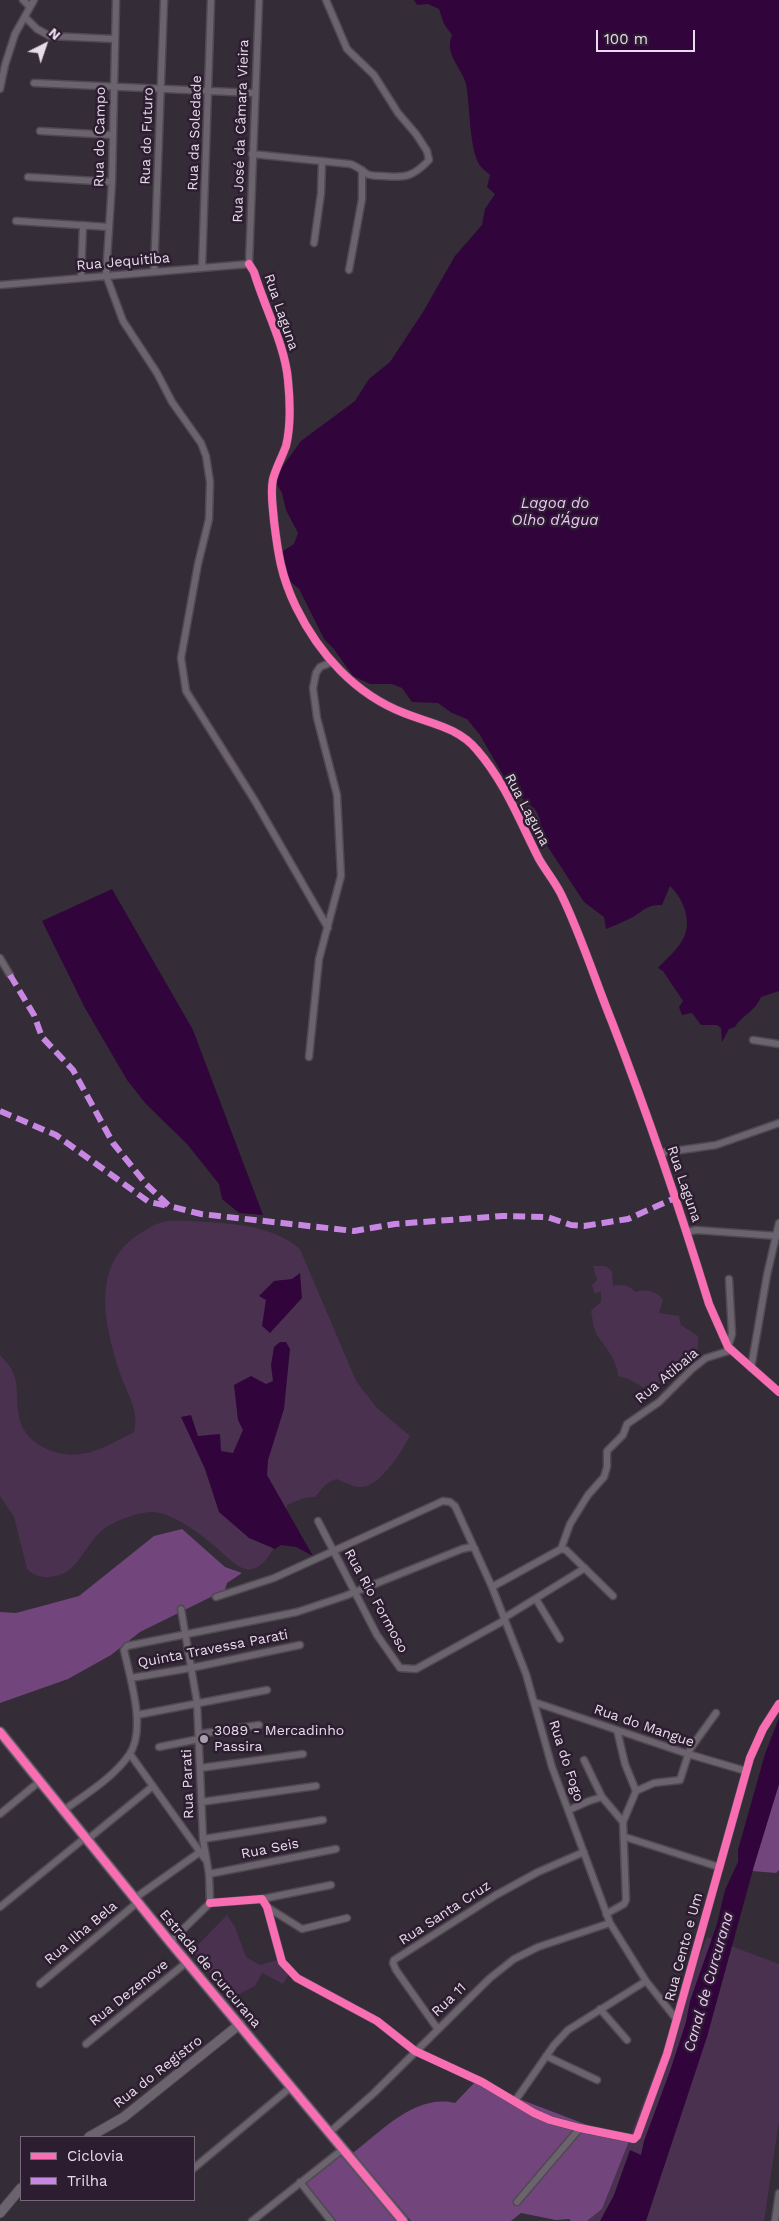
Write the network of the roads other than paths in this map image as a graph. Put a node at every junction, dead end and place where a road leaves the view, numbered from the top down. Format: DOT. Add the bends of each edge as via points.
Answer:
graph roads {
  1 [pos="23,0"];
  2 [pos="34,0"];
  3 [pos="116,0"];
  4 [pos="164,0"];
  5 [pos="211,0"];
  6 [pos="258,0"];
  7 [pos="326,0"];
  8 [pos="30,7"];
  9 [pos="25,17"];
  10 [pos="115,39"];
  11 [pos="34,84"];
  12 [pos="113,87"];
  13 [pos="0,89"];
  14 [pos="161,89"];
  15 [pos="209,90"];
  16 [pos="254,93"];
  17 [pos="40,131"];
  18 [pos="112,135"];
  19 [pos="252,154"];
  20 [pos="322,161"];
  21 [pos="362,170"];
  22 [pos="28,177"];
  23 [pos="112,182"];
  24 [pos="16,221"];
  25 [pos="83,225"];
  26 [pos="109,227"];
  27 [pos="314,243"];
  28 [pos="249,264"];
  29 [pos="202,268"];
  30 [pos="350,270"];
  31 [pos="154,272"];
  32 [pos="106,275"];
  33 [pos="82,278"];
  34 [pos="0,285"];
  35 [pos="332,662"];
  36 [pos="328,928"];
  37 [pos="0,958"];
  38 [pos="10,974"];
  39 [pos="753,1040"];
  40 [pos="779,1044"];
  41 [pos="309,1057"];
  42 [pos="779,1123"];
  43 [pos="660,1153"];
  44 [pos="779,1223"];
  45 [pos="687,1232"];
  46 [pos="777,1236"];
  47 [pos="730,1279"];
  48 [pos="730,1348"];
  49 [pos="751,1368"];
  50 [pos="779,1392"];
  51 [pos="318,1521"];
  52 [pos="561,1549"];
  53 [pos="475,1550"];
  54 [pos="334,1551"];
  55 [pos="585,1568"];
  56 [pos="492,1587"];
  57 [pos="354,1592"];
  58 [pos="216,1596"];
  59 [pos="613,1596"];
  60 [pos="536,1598"];
  61 [pos="181,1609"];
  62 [pos="505,1619"];
  63 [pos="185,1633"];
  64 [pos="560,1639"];
  65 [pos="300,1645"];
  66 [pos="191,1668"];
  67 [pos="130,1678"];
  68 [pos="267,1690"];
  69 [pos="197,1702"];
  70 [pos="534,1702"];
  71 [pos="779,1704"];
  72 [pos="716,1713"];
  73 [pos="137,1715"];
  74 [pos="259,1725"];
  75 [pos="617,1730"];
  76 [pos="0,1732"];
  77 [pos="199,1737"];
  78 [pos="159,1747"];
  79 [pos="130,1754"];
  80 [pos="303,1754"];
  81 [pos="688,1754"];
  82 [pos="584,1760"];
  83 [pos="200,1768"];
  84 [pos="746,1771"];
  85 [pos="40,1781"];
  86 [pos="153,1786"];
  87 [pos="316,1786"];
  88 [pos="636,1791"];
  89 [pos="602,1797"];
  90 [pos="201,1802"];
  91 [pos="64,1810"];
  92 [pos="569,1810"];
  93 [pos="0,1814"];
  94 [pos="323,1820"];
  95 [pos="623,1822"];
  96 [pos="625,1837"];
  97 [pos="87,1838"];
  98 [pos="203,1839"];
  99 [pos="336,1849"];
  100 [pos="200,1852"];
  101 [pos="584,1852"];
  102 [pos="206,1860"];
  103 [pos="719,1867"];
  104 [pos="209,1874"];
  105 [pos="331,1885"];
  106 [pos="136,1900"];
  107 [pos="262,1900"];
  108 [pos="210,1903"];
  109 [pos="0,1907"];
  110 [pos="267,1907"];
  111 [pos="606,1914"];
  112 [pos="347,1918"];
  113 [pos="610,1923"];
  114 [pos="170,1942"];
  115 [pos="187,1962"];
  116 [pos="646,1981"];
  117 [pos="40,1984"];
  118 [pos="600,2009"];
  119 [pos="677,2020"];
  120 [pos="240,2024"];
  121 [pos="438,2028"];
  122 [pos="627,2040"];
  123 [pos="86,2044"];
  124 [pos="415,2051"];
  125 [pos="546,2056"];
  126 [pos="597,2080"];
  127 [pos="291,2086"];
  128 [pos="514,2101"];
  129 [pos="580,2128"];
  130 [pos="330,2132"];
  131 [pos="91,2136"];
  132 [pos="343,2149"];
  133 [pos="195,2167"];
  134 [pos="300,2182"];
  135 [pos="20,2189"];
  136 [pos="779,2193"];
  137 [pos="517,2202"];
  138 [pos="0,2213"];
  139 [pos="252,2221"];
  140 [pos="331,2221"];
  141 [pos="403,2221"];
  142 [pos="775,2221"];
  1 -- 8 [label="street"];
  2 -- 8 [label="street"];
  3 -- 10 [label="street, Rua do Campo"];
  4 -- 14 [label="street, Rua do Futuro"];
  5 -- 15 [label="street, Rua da Soledade"];
  6 -- 16 [label="street, Rua José da Câmara Vieira"];
  7 -- 21 [label="street" via="347,49 374,75 398,114 427,151 429,160 406,177 369,175"];
  8 -- 9 [label="street"];
  9 -- 10 [label="street" via="50,36"];
  9 -- 13 [label="street" via="9,50"];
  10 -- 12 [label="street, Rua do Campo"];
  11 -- 12 [label="street"];
  12 -- 14 [label="street"];
  12 -- 18 [label="street, Rua do Campo"];
  14 -- 15 [label="street"];
  14 -- 31 [label="street, Rua do Futuro"];
  15 -- 16 [label="street"];
  15 -- 29 [label="street, Rua da Soledade"];
  16 -- 19 [label="street, Rua José da Câmara Vieira"];
  17 -- 18 [label="street"];
  18 -- 23 [label="street, Rua do Campo"];
  19 -- 20 [label="street"];
  19 -- 28 [label="street, Rua José da Câmara Vieira"];
  20 -- 21 [label="street" via="350,164"];
  20 -- 27 [label="street"];
  21 -- 30 [label="street" via="362,199"];
  22 -- 23 [label="street"];
  23 -- 26 [label="street, Rua do Campo"];
  24 -- 25 [label="street"];
  25 -- 26 [label="street"];
  25 -- 33 [label="street"];
  26 -- 32 [label="street, Rua do Campo"];
  28 -- 29 [label="street, Rua Jequitiba"];
  28 -- 35 [label="street, Rua Laguna" via="275,330 288,379 287,441 273,481 278,556 283,577 297,608 314,639"];
  29 -- 31 [label="street, Rua Jequitiba"];
  31 -- 32 [label="street, Rua Jequitiba"];
  32 -- 33 [label="street, Rua Jequitiba"];
  32 -- 36 [label="street" via="123,321 201,443 206,456 210,519 198,564 182,658 186,691 255,801"];
  33 -- 34 [label="street, Rua Jequitiba"];
  35 -- 36 [label="street" via="320,667 313,688 317,718 337,795 342,876"];
  35 -- 43 [label="street, Rua Laguna" via="370,697 450,729 478,750 506,792 543,866 561,894"];
  36 -- 41 [label="street" via="319,959"];
  37 -- 38 [label="street"];
  39 -- 40 [label="street"];
  42 -- 43 [label="street" via="716,1145"];
  43 -- 45 [label="street, Rua Laguna"];
  44 -- 46 [label="street"];
  45 -- 46 [label="street"];
  45 -- 48 [label="street, Rua Laguna" via="709,1304"];
  46 -- 49 [label="street"];
  47 -- 48 [label="street"];
  48 -- 49 [label="street, Rua Laguna"];
  48 -- 52 [label="street, Rua Atibaia" via="700,1362 659,1402 627,1424 623,1436 607,1451 604,1477 570,1524"];
  49 -- 50 [label="street, Rua Laguna"];
  51 -- 54 [label="street, Rua Rio Formoso"];
  52 -- 55 [label="street"];
  52 -- 56 [label="street"];
  53 -- 54 [label="street, Rua do Fogo" via="455,1506 442,1501"];
  53 -- 56 [label="street, Rua do Fogo"];
  53 -- 57 [label="street" via="471,1547 462,1549"];
  54 -- 57 [label="street, Rua Rio Formoso"];
  54 -- 58 [label="street" via="274,1578"];
  55 -- 59 [label="street"];
  55 -- 60 [label="street, Rua Rio Formoso"];
  56 -- 62 [label="street, Rua do Fogo"];
  57 -- 62 [label="street, Rua Rio Formoso" via="388,1653 404,1669 416,1669"];
  57 -- 63 [label="street" via="280,1616"];
  60 -- 62 [label="street, Rua Rio Formoso"];
  60 -- 64 [label="street"];
  61 -- 63 [label="street, Rua Parati"];
  62 -- 70 [label="street, Rua do Fogo"];
  63 -- 66 [label="street, Rua Parati"];
  63 -- 67 [label="street" via="126,1647"];
  65 -- 66 [label="street, Quinta Travessa Parati"];
  66 -- 67 [label="street, Quinta Travessa Parati"];
  66 -- 69 [label="street, Rua Parati"];
  67 -- 73 [label="street"];
  68 -- 69 [label="street"];
  69 -- 73 [label="street"];
  69 -- 77 [label="street, Rua Parati"];
  70 -- 75 [label="street, Rua do Mangue"];
  70 -- 92 [label="street, Rua do Fogo" via="552,1767"];
  71 -- 84 [label="street, Rua Cento e Um" via="763,1729"];
  72 -- 81 [label="street"];
  73 -- 79 [label="street"];
  74 -- 77 [label="street"];
  75 -- 81 [label="street, Rua do Mangue"];
  75 -- 88 [label="street"];
  76 -- 85 [label="main road, Estrada de Curcurana"];
  77 -- 78 [label="street"];
  77 -- 83 [label="street, Rua Parati"];
  79 -- 86 [label="street"];
  79 -- 91 [label="street"];
  80 -- 83 [label="street"];
  81 -- 84 [label="street, Rua do Mangue"];
  81 -- 88 [label="street" via="680,1780 654,1783"];
  82 -- 89 [label="street"];
  83 -- 90 [label="street, Rua Parati"];
  84 -- 103 [label="street, Rua Cento e Um"];
  85 -- 91 [label="main road, Estrada de Curcurana"];
  85 -- 93 [label="street"];
  86 -- 97 [label="street"];
  86 -- 100 [label="street"];
  87 -- 90 [label="street"];
  88 -- 95 [label="street"];
  89 -- 92 [label="street"];
  89 -- 95 [label="street"];
  90 -- 98 [label="street, Rua Parati"];
  91 -- 97 [label="main road, Estrada de Curcurana"];
  92 -- 101 [label="street, Rua do Fogo"];
  94 -- 98 [label="street"];
  95 -- 96 [label="street"];
  96 -- 103 [label="street"];
  96 -- 111 [label="street" via="626,1900"];
  97 -- 106 [label="main road, Estrada de Curcurana"];
  97 -- 109 [label="street"];
  98 -- 102 [label="street, Rua Parati"];
  99 -- 104 [label="street, Rua Seis"];
  100 -- 102 [label="street"];
  100 -- 106 [label="street, Rua Ilha Bela"];
  101 -- 111 [label="street, Rua do Fogo"];
  101 -- 121 [label="street, Rua Santa Cruz" via="504,1890 394,1960 396,1970"];
  102 -- 104 [label="street, Rua Parati"];
  103 -- 119 [label="street, Rua Cento e Um"];
  104 -- 108 [label="street, Rua Parati"];
  105 -- 107 [label="street"];
  106 -- 114 [label="main road, Estrada de Curcurana"];
  106 -- 117 [label="street, Rua Ilha Bela"];
  107 -- 108 [label="street"];
  107 -- 110 [label="street"];
  108 -- 114 [label="street"];
  110 -- 112 [label="street" via="302,1929"];
  110 -- 124 [label="street" via="282,1962 287,1969 297,1978 376,2021"];
  111 -- 113 [label="street, Rua do Fogo"];
  113 -- 116 [label="street, Rua do Fogo"];
  113 -- 121 [label="street, Rua 11" via="538,1947 514,1959"];
  114 -- 115 [label="main road, Estrada de Curcurana"];
  115 -- 120 [label="main road, Estrada de Curcurana"];
  115 -- 123 [label="street, Rua Dezenove"];
  116 -- 118 [label="street"];
  116 -- 119 [label="street, Rua do Fogo"];
  118 -- 122 [label="street"];
  118 -- 125 [label="street" via="568,2030"];
  119 -- 129 [label="street, Rua Cento e Um" via="637,2136 634,2139"];
  120 -- 127 [label="main road, Estrada de Curcurana"];
  120 -- 131 [label="street, Rua do Registro" via="124,2117"];
  121 -- 124 [label="street, Rua 11"];
  124 -- 128 [label="street" via="482,2082"];
  124 -- 130 [label="street, Rua 11" via="374,2094"];
  125 -- 126 [label="street"];
  125 -- 128 [label="street"];
  127 -- 130 [label="main road, Estrada de Curcurana"];
  127 -- 133 [label="street"];
  128 -- 129 [label="street" via="550,2120"];
  129 -- 137 [label="street"];
  130 -- 132 [label="main road, Estrada de Curcurana"];
  132 -- 134 [label="street"];
  132 -- 141 [label="main road, Estrada de Curcurana"];
  134 -- 139 [label="street"];
  134 -- 140 [label="street"];
  135 -- 138 [label="street"];
  136 -- 142 [label="street"];
}
